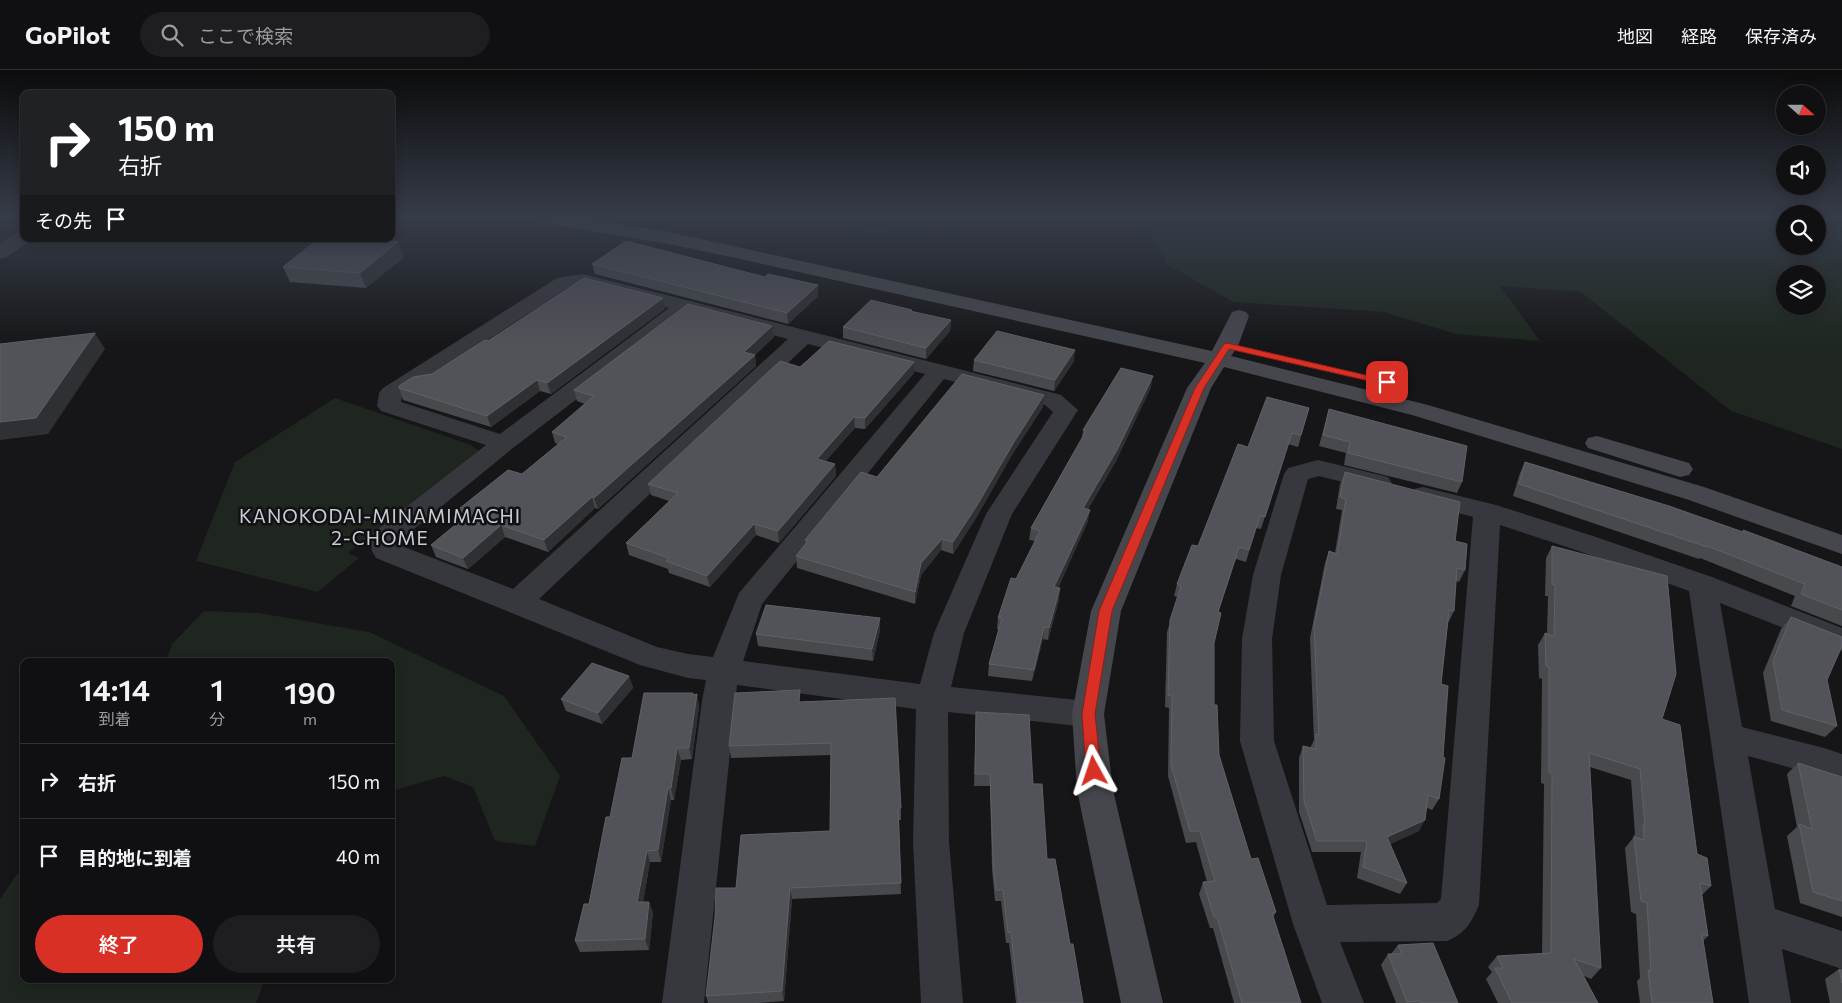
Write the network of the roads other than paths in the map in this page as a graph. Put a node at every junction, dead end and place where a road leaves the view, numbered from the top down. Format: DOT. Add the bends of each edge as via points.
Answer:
graph roads {
  1 [pos="778,261"];
  2 [pos="842,261"];
  3 [pos="685,306"];
  4 [pos="1239,316"];
  5 [pos="804,336"];
  6 [pos="1222,352"];
  7 [pos="940,370"];
  8 [pos="504,443"];
  9 [pos="1487,511"];
  10 [pos="1842,525"];
  11 [pos="1842,545"];
  12 [pos="1702,584"];
  13 [pos="517,602"];
  14 [pos="1842,640"];
  15 [pos="724,671"];
  16 [pos="932,698"];
  17 [pos="1088,714"];
  18 [pos="1726,737"];
  19 [pos="1842,770"];
  20 [pos="1758,922"];
  21 [pos="1313,924"];
  22 [pos="1842,950"];
  23 [pos="683,1003"];
  24 [pos="942,1003"];
  25 [pos="1142,1003"];
  26 [pos="1343,1003"];
  27 [pos="1770,1003"];
  1 -- 6 [label="street"];
  2 -- 6 [label="street"];
  3 -- 5 [label="street"];
  3 -- 8 [label="street"];
  3 -- 8 [label="street" via="583,280 564,282 391,393 389,406"];
  4 -- 6 [label="street"];
  5 -- 7 [label="street"];
  5 -- 13 [label="street"];
  6 -- 10 [label="street" via="1414,389 1643,457"];
  6 -- 11 [label="street" via="1695,493"];
  6 -- 17 [label="street" via="1199,388 1106,611"];
  7 -- 15 [label="street" via="749,600"];
  7 -- 16 [label="street" via="1053,400 1066,410 999,514 949,633"];
  8 -- 13 [label="street" via="384,539 386,551"];
  9 -- 12 [label="street"];
  9 -- 21 [label="street" via="1460,905 1447,922"];
  9 -- 21 [label="street" via="1318,468 1298,474 1268,575 1257,639 1257,741"];
  12 -- 14 [label="street"];
  12 -- 18 [label="street"];
  13 -- 15 [label="street" via="651,657"];
  15 -- 16 [label="street"];
  15 -- 23 [label="street"];
  16 -- 17 [label="street"];
  16 -- 24 [label="street" via="930,842"];
  17 -- 25 [label="street" via="1095,790"];
  18 -- 19 [label="street" via="1824,762"];
  18 -- 20 [label="street"];
  20 -- 22 [label="street"];
  20 -- 27 [label="street"];
  21 -- 26 [label="street"];
}
